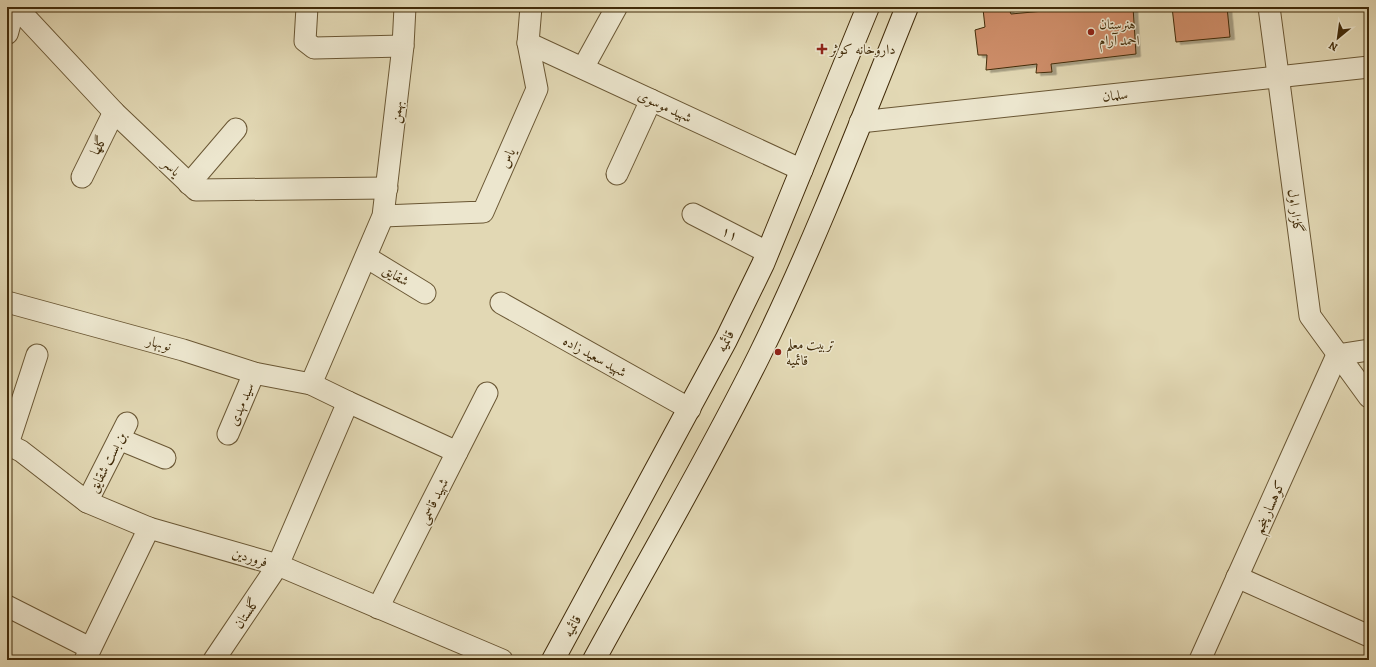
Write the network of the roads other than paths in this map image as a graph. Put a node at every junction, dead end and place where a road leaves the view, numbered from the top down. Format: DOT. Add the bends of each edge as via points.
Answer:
graph roads {
  1 [pos="15,7"];
  2 [pos="307,7"];
  3 [pos="405,7"];
  4 [pos="530,7"];
  5 [pos="868,7"];
  6 [pos="907,7"];
  7 [pos="1268,7"];
  8 [pos="616,8"];
  9 [pos="7,33"];
  10 [pos="528,43"];
  11 [pos="404,46"];
  12 [pos="1369,66"];
  13 [pos="583,68"];
  14 [pos="1278,77"];
  15 [pos="651,100"];
  16 [pos="114,112"];
  17 [pos="860,122"];
  18 [pos="236,129"];
  19 [pos="802,170"];
  20 [pos="617,174"];
  21 [pos="82,177"];
  22 [pos="190,184"];
  23 [pos="387,188"];
  24 [pos="693,214"];
  25 [pos="383,216"];
  26 [pos="767,252"];
  27 [pos="366,257"];
  28 [pos="425,293"];
  29 [pos="7,302"];
  30 [pos="501,303"];
  31 [pos="1369,350"];
  32 [pos="37,355"];
  33 [pos="1337,355"];
  34 [pos="254,373"];
  35 [pos="312,384"];
  36 [pos="487,393"];
  37 [pos="1369,397"];
  38 [pos="348,402"];
  39 [pos="690,408"];
  40 [pos="228,434"];
  41 [pos="8,444"];
  42 [pos="458,452"];
  43 [pos="165,458"];
  44 [pos="87,502"];
  45 [pos="149,528"];
  46 [pos="278,565"];
  47 [pos="1238,577"];
  48 [pos="7,606"];
  49 [pos="378,608"];
  50 [pos="1369,636"];
  51 [pos="88,654"];
  52 [pos="214,660"];
  53 [pos="502,660"];
  54 [pos="553,660"];
  55 [pos="594,660"];
  56 [pos="1200,660"];
  1 -- 9 [label="main road"];
  1 -- 16 [label="street, یاسر"];
  2 -- 11 [label="street" via="305,41 314,48"];
  3 -- 11 [label="street, بهمن"];
  4 -- 10 [label="street, یاس"];
  5 -- 19 [label="main road, قائمیه"];
  6 -- 17 [label="main road"];
  7 -- 14 [label="street, گلزار اول"];
  8 -- 13 [label="street"];
  10 -- 13 [label="street, شهید موسوی"];
  10 -- 25 [label="street, یاس" via="537,89 482,212"];
  11 -- 23 [label="street, بهمن"];
  12 -- 14 [label="street, سلمان"];
  13 -- 15 [label="street, شهید موسوی"];
  14 -- 17 [label="street, سلمان"];
  14 -- 33 [label="street, گلزار اول" via="1310,316"];
  15 -- 19 [label="street, شهید موسوی"];
  15 -- 20 [label="street"];
  16 -- 21 [label="street, گلها"];
  16 -- 22 [label="street, یاسر"];
  17 -- 55 [label="main road" via="795,278 758,356"];
  18 -- 22 [label="street"];
  19 -- 26 [label="main road, قائمیه"];
  22 -- 23 [label="street, یاسر" via="196,190"];
  23 -- 25 [label="street, بهمن"];
  24 -- 26 [label="street, ۱۱"];
  25 -- 27 [label="street, بهمن"];
  26 -- 39 [label="main road, قائمیه" via="726,340"];
  27 -- 28 [label="street, شقایق"];
  27 -- 35 [label="street, بهمن"];
  29 -- 34 [label="street, نوبهار" via="183,350"];
  30 -- 39 [label="street, شهید سعید زاده"];
  31 -- 33 [label="street"];
  32 -- 41 [label="street"];
  33 -- 37 [label="street, گلزار اول"];
  33 -- 47 [label="street, کوهسار پنجم"];
  34 -- 35 [label="street, نوبهار"];
  34 -- 40 [label="street, سید مهدی"];
  35 -- 38 [label="street, نوبهار"];
  36 -- 42 [label="street, شهید قاسمی"];
  38 -- 42 [label="street, نوبهار"];
  38 -- 46 [label="street, گلستان"];
  39 -- 54 [label="main road, قائمیه"];
  41 -- 44 [label="street, فروردین" via="21,451"];
  42 -- 49 [label="street, شهید قاسمی"];
  43 -- 44 [label="street, بن بست شقایق" via="123,431"];
  44 -- 45 [label="street, فروردین"];
  45 -- 46 [label="street, فروردین"];
  45 -- 51 [label="street"];
  46 -- 49 [label="street, فروردین"];
  46 -- 52 [label="street, گلستان"];
  47 -- 50 [label="street"];
  47 -- 56 [label="street, کوهسار پنجم"];
  48 -- 51 [label="street"];
  49 -- 53 [label="street, فروردین"];
}
